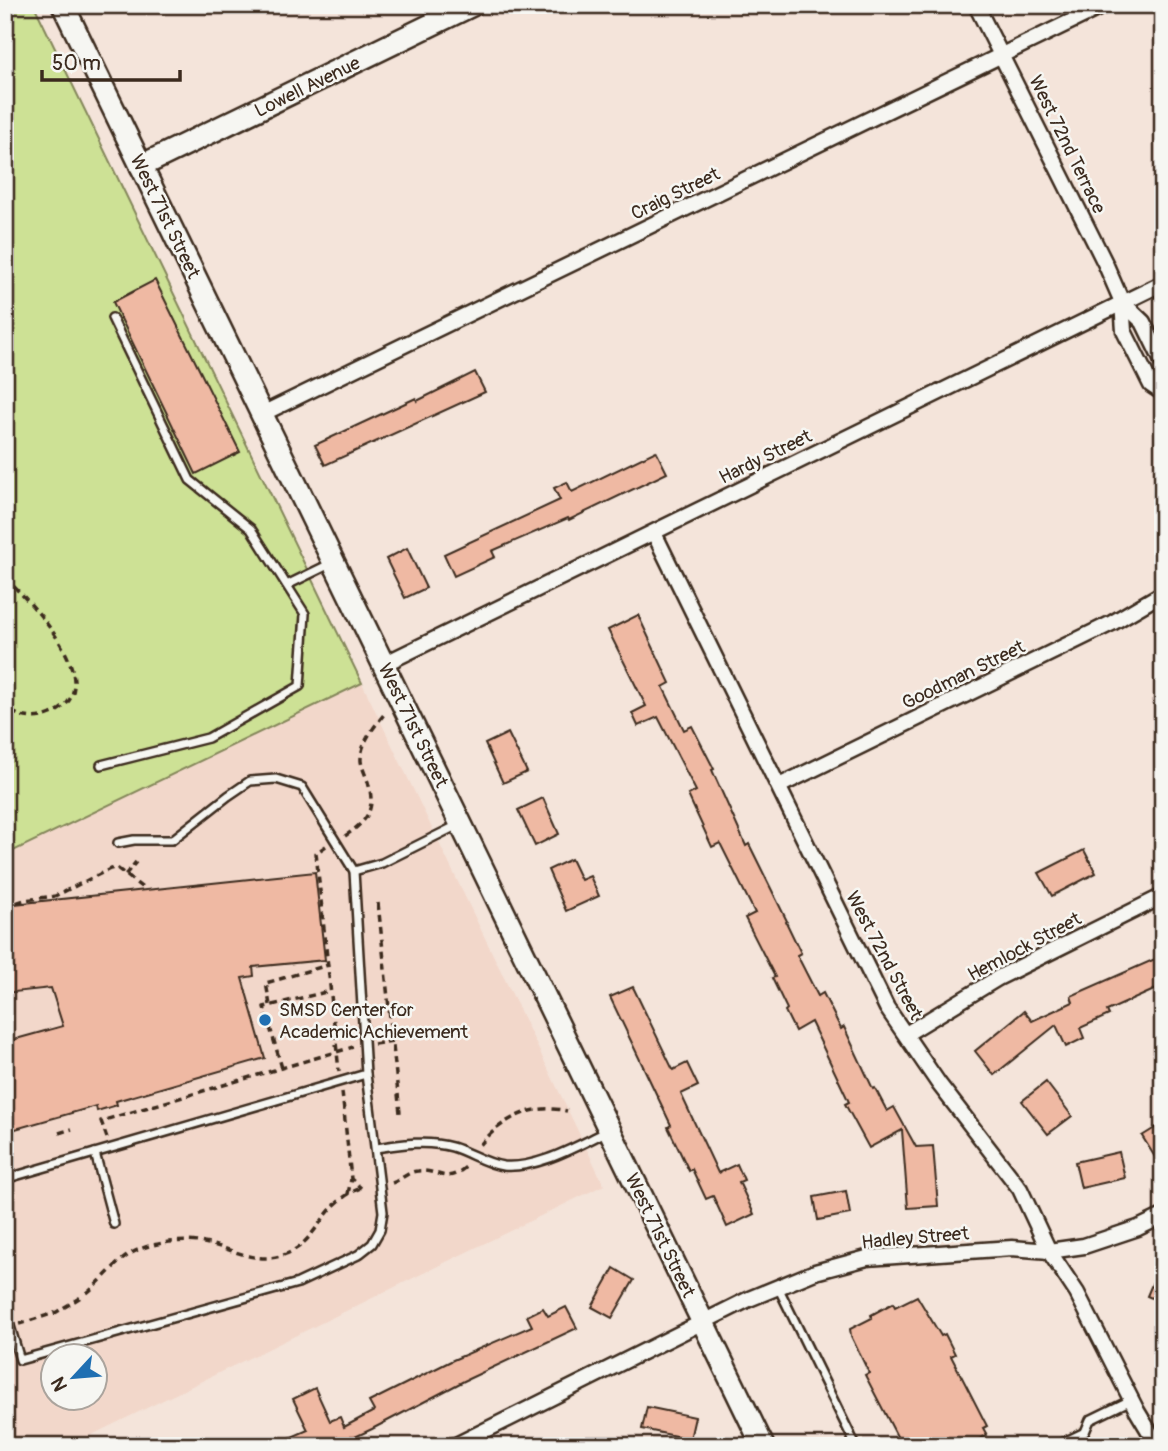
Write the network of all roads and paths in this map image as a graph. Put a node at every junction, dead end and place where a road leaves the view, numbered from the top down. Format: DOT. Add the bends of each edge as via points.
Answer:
graph roads {
  1 [pos="63,5"];
  2 [pos="472,5"];
  3 [pos="976,5"];
  4 [pos="1105,5"];
  5 [pos="1002,55"];
  6 [pos="141,166"];
  7 [pos="1163,283"];
  8 [pos="1122,302"];
  9 [pos="112,318"];
  10 [pos="1163,363"];
  11 [pos="1163,393"];
  12 [pos="262,414"];
  13 [pos="654,533"];
  14 [pos="334,562"];
  15 [pos="5,578"];
  16 [pos="286,585"];
  17 [pos="1163,593"];
  18 [pos="384,664"];
  19 [pos="5,707"];
  20 [pos="386,711"];
  21 [pos="101,765"];
  22 [pos="779,786"];
  23 [pos="461,823"];
  24 [pos="344,836"];
  25 [pos="118,843"];
  26 [pos="322,848"];
  27 [pos="136,862"];
  28 [pos="354,870"];
  29 [pos="125,875"];
  30 [pos="145,890"];
  31 [pos="1163,896"];
  32 [pos="378,904"];
  33 [pos="5,906"];
  34 [pos="328,965"];
  35 [pos="330,990"];
  36 [pos="270,1006"];
  37 [pos="905,1034"];
  38 [pos="393,1041"];
  39 [pos="387,1042"];
  40 [pos="355,1047"];
  41 [pos="337,1052"];
  42 [pos="282,1068"];
  43 [pos="339,1070"];
  44 [pos="366,1074"];
  45 [pos="342,1094"];
  46 [pos="567,1111"];
  47 [pos="400,1113"];
  48 [pos="72,1129"];
  49 [pos="610,1130"];
  50 [pos="59,1133"];
  51 [pos="107,1138"];
  52 [pos="480,1145"];
  53 [pos="376,1148"];
  54 [pos="95,1153"];
  55 [pos="467,1166"];
  56 [pos="5,1179"];
  57 [pos="351,1180"];
  58 [pos="390,1183"];
  59 [pos="369,1186"];
  60 [pos="361,1188"];
  61 [pos="348,1194"];
  62 [pos="1163,1216"];
  63 [pos="114,1224"];
  64 [pos="1049,1251"];
  65 [pos="778,1286"];
  66 [pos="87,1293"];
  67 [pos="81,1297"];
  68 [pos="5,1310"];
  69 [pos="21,1323"];
  70 [pos="704,1323"];
  71 [pos="1131,1399"];
  72 [pos="482,1440"];
  73 [pos="454,1446"];
  74 [pos="764,1446"];
  75 [pos="856,1446"];
  76 [pos="1056,1446"];
  77 [pos="1158,1446"];
  1 -- 6 [label="street, West 71st Street"];
  2 -- 6 [label="street, Lowell Avenue"];
  3 -- 5 [label="street, West 72nd Terrace"];
  4 -- 5 [label="street, Craig Street"];
  5 -- 8 [label="street, West 72nd Terrace"];
  5 -- 12 [label="street, Craig Street"];
  6 -- 12 [label="street, West 71st Street"];
  7 -- 8 [label="street, Hardy Street"];
  8 -- 10 [label="street, West 72nd Terrace" via="1143,322"];
  8 -- 11 [label="street, West 72nd Terrace" via="1124,331 1151,385"];
  8 -- 13 [label="street, Hardy Street"];
  9 -- 16 [label="lane" via="190,480 251,529"];
  12 -- 14 [label="street, West 71st Street"];
  13 -- 18 [label="street, Hardy Street"];
  13 -- 22 [label="street, West 72nd Street"];
  14 -- 16 [label="lane"];
  14 -- 18 [label="street, West 71st Street"];
  15 -- 19 [label="path" via="52,631 70,662 75,687 64,707 39,718 14,714"];
  16 -- 21 [label="lane" via="304,614 300,685 208,738"];
  17 -- 22 [label="street, Goodman Street"];
  18 -- 23 [label="street, West 71st Street"];
  20 -- 24 [label="path" via="365,742 361,761 372,807 358,827"];
  22 -- 37 [label="street, West 72nd Street" via="887,1008"];
  23 -- 28 [label="lane" via="382,863"];
  23 -- 49 [label="street, West 71st Street"];
  25 -- 28 [label="lane" via="172,840 250,781 276,779 302,787"];
  26 -- 34 [label="path" via="316,853"];
  27 -- 29 [label="path"];
  28 -- 44 [label="lane"];
  29 -- 30 [label="path"];
  29 -- 33 [label="path" via="117,868 110,869 55,895"];
  31 -- 37 [label="street, Hemlock Street" via="998,978"];
  32 -- 38 [label="path"];
  34 -- 35 [label="path"];
  34 -- 36 [label="path" via="266,983"];
  35 -- 36 [label="path"];
  35 -- 41 [label="path"];
  36 -- 42 [label="path" via="264,1007"];
  37 -- 64 [label="street, West 72nd Street" via="1020,1189"];
  38 -- 39 [label="path"];
  38 -- 47 [label="path"];
  40 -- 41 [label="path"];
  41 -- 42 [label="path"];
  41 -- 43 [label="path"];
  42 -- 51 [label="path" via="102,1121"];
  44 -- 53 [label="lane"];
  44 -- 54 [label="lane"];
  45 -- 57 [label="path"];
  46 -- 52 [label="path" via="535,1109 507,1120"];
  48 -- 50 [label="path"];
  49 -- 53 [label="lane" via="551,1157 503,1166 430,1143"];
  49 -- 70 [label="street, West 71st Street"];
  53 -- 68 [label="lane" via="383,1212 372,1244 298,1283 20,1360"];
  54 -- 56 [label="lane"];
  54 -- 63 [label="lane"];
  55 -- 58 [label="path" via="446,1176 416,1170"];
  57 -- 60 [label="path"];
  57 -- 61 [label="path"];
  59 -- 60 [label="path"];
  60 -- 61 [label="path"];
  61 -- 66 [label="path" via="332,1205 309,1238 288,1253 273,1258 245,1256 203,1242 148,1247 128,1256"];
  62 -- 64 [label="street, Hadley Street" via="1084,1246"];
  64 -- 65 [label="street, Hadley Street" via="1012,1248 867,1258"];
  64 -- 71 [label="street, West 72nd Street" via="1077,1293"];
  65 -- 70 [label="street, Hadley Street"];
  65 -- 75 [label="lane"];
  67 -- 69 [label="path"];
  70 -- 72 [label="street, Hadley Street"];
  70 -- 74 [label="street, West 71st Street"];
  71 -- 76 [label="lane" via="1090,1420 1085,1432"];
  71 -- 77 [label="street, West 72nd Street"];
  72 -- 73 [label="street, Hadley Street"];
}
